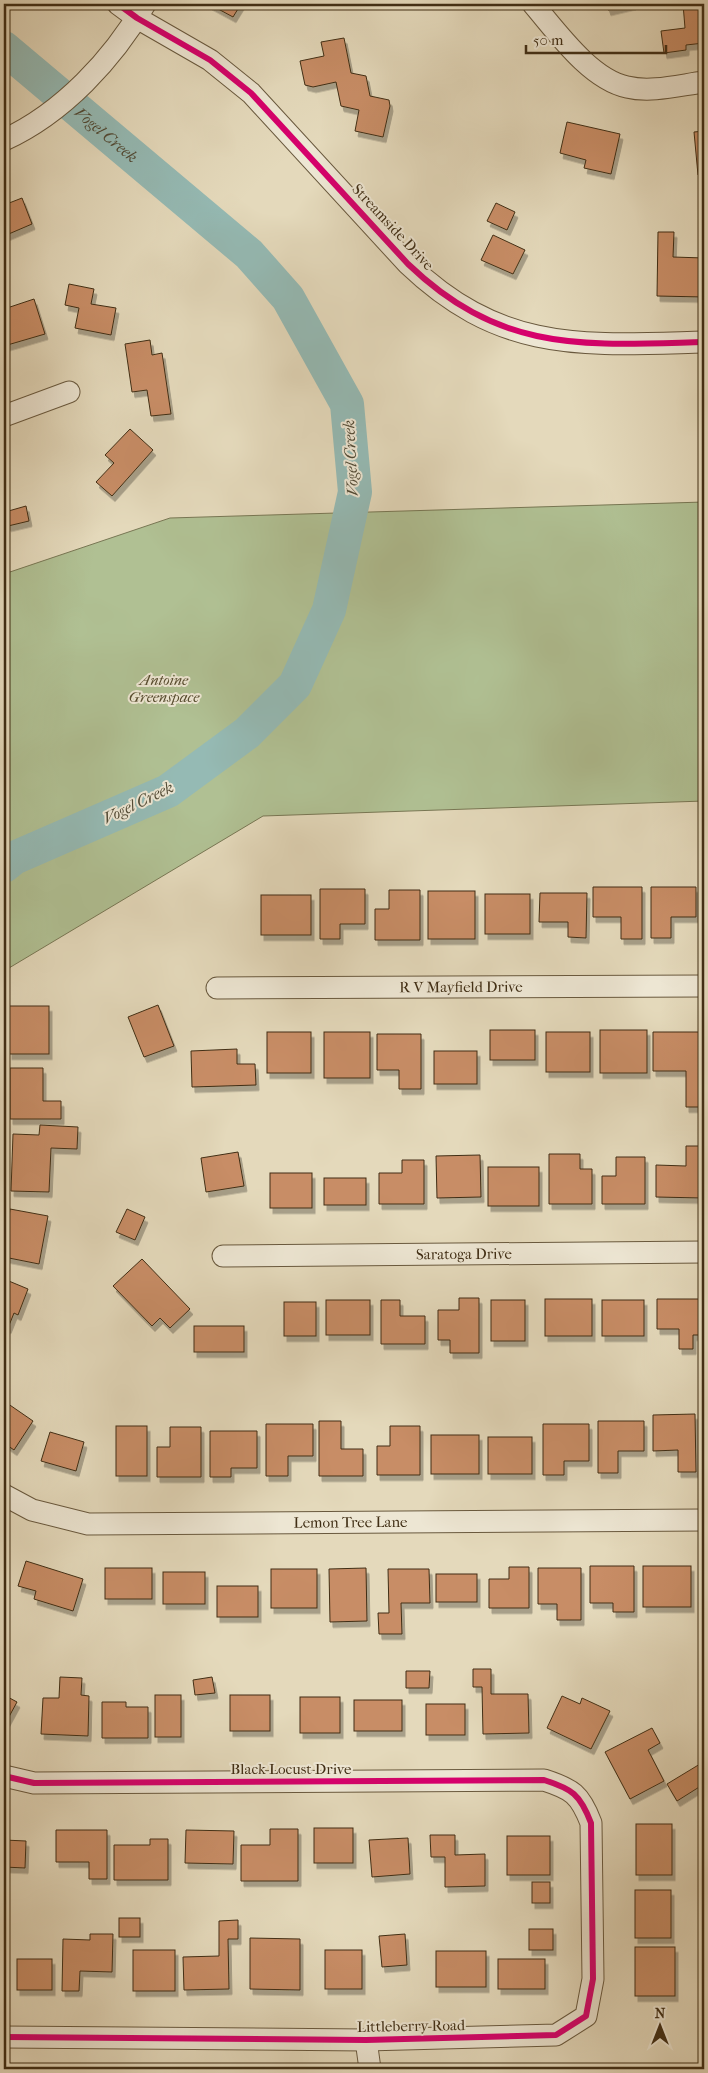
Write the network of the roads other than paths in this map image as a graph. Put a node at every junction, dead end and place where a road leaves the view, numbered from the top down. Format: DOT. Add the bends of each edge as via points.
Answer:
graph roads {
  1 [pos="118,4"];
  2 [pos="533,4"];
  3 [pos="141,11"];
  4 [pos="704,82"];
  5 [pos="5,140"];
  6 [pos="704,342"];
  7 [pos="69,392"];
  8 [pos="4,416"];
  9 [pos="704,986"];
  10 [pos="217,988"];
  11 [pos="704,1252"];
  12 [pos="223,1256"];
  13 [pos="4,1495"];
  14 [pos="704,1520"];
  15 [pos="4,1776"];
  16 [pos="575,1795"];
  17 [pos="4,2038"];
  18 [pos="366,2040"];
  19 [pos="370,2069"];
  1 -- 3 [label="street, Streamside Drive"];
  2 -- 4 [label="street" via="574,51 609,82 628,88 648,88"];
  3 -- 5 [label="street" via="92,76 72,95"];
  3 -- 6 [label="street, Streamside Drive" via="238,81 269,110 424,280 468,311 514,331 571,342"];
  7 -- 8 [label="street"];
  9 -- 10 [label="street, R V Mayfield Drive"];
  11 -- 12 [label="street, Saratoga Drive"];
  13 -- 14 [label="street, Lemon Tree Lane" via="32,1510 88,1524"];
  15 -- 16 [label="street, Black Locust Drive" via="34,1783 544,1780 568,1788"];
  16 -- 18 [label="street, Littleberry Road" via="585,1806 591,1823 593,1979 586,2016 556,2035"];
  17 -- 18 [label="street, Littleberry Road"];
  18 -- 19 [label="street"];
}
